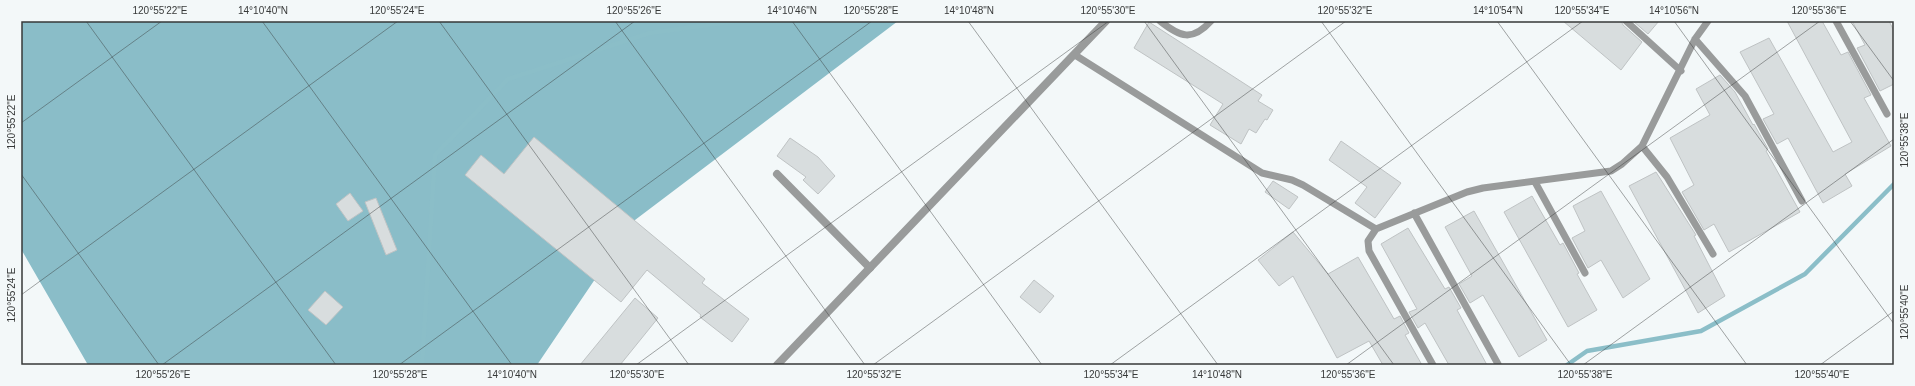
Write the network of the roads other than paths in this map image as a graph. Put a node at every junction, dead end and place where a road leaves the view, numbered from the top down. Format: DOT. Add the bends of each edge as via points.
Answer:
graph roads {
  1 [pos="1106,21"];
  2 [pos="1160,21"];
  3 [pos="1211,21"];
  4 [pos="1626,21"];
  5 [pos="1708,21"];
  6 [pos="1836,21"];
  7 [pos="1695,39"];
  8 [pos="1075,55"];
  9 [pos="1681,71"];
  10 [pos="1887,114"];
  11 [pos="1642,146"];
  12 [pos="777,174"];
  13 [pos="1535,182"];
  14 [pos="1802,201"];
  15 [pos="1414,213"];
  16 [pos="1376,229"];
  17 [pos="1713,254"];
  18 [pos="870,268"];
  19 [pos="1585,273"];
  20 [pos="1498,364"];
  21 [pos="777,365"];
  22 [pos="1433,365"];
  1 -- 8 [label="street"];
  2 -- 3 [label="lane" via="1174,32 1188,36 1201,32"];
  4 -- 9 [label="lane"];
  5 -- 7 [label="lane"];
  6 -- 10 [label="lane"];
  7 -- 9 [label="lane"];
  7 -- 14 [label="lane" via="1745,96"];
  8 -- 16 [label="lane" via="1262,173 1303,185"];
  8 -- 18 [label="street"];
  9 -- 11 [label="lane"];
  11 -- 13 [label="lane" via="1611,171"];
  11 -- 17 [label="lane" via="1667,176"];
  12 -- 18 [label="street"];
  13 -- 15 [label="lane" via="1467,192"];
  13 -- 19 [label="lane"];
  15 -- 16 [label="lane"];
  15 -- 20 [label="lane"];
  16 -- 22 [label="lane" via="1368,241 1369,251"];
  18 -- 21 [label="street"];
}
